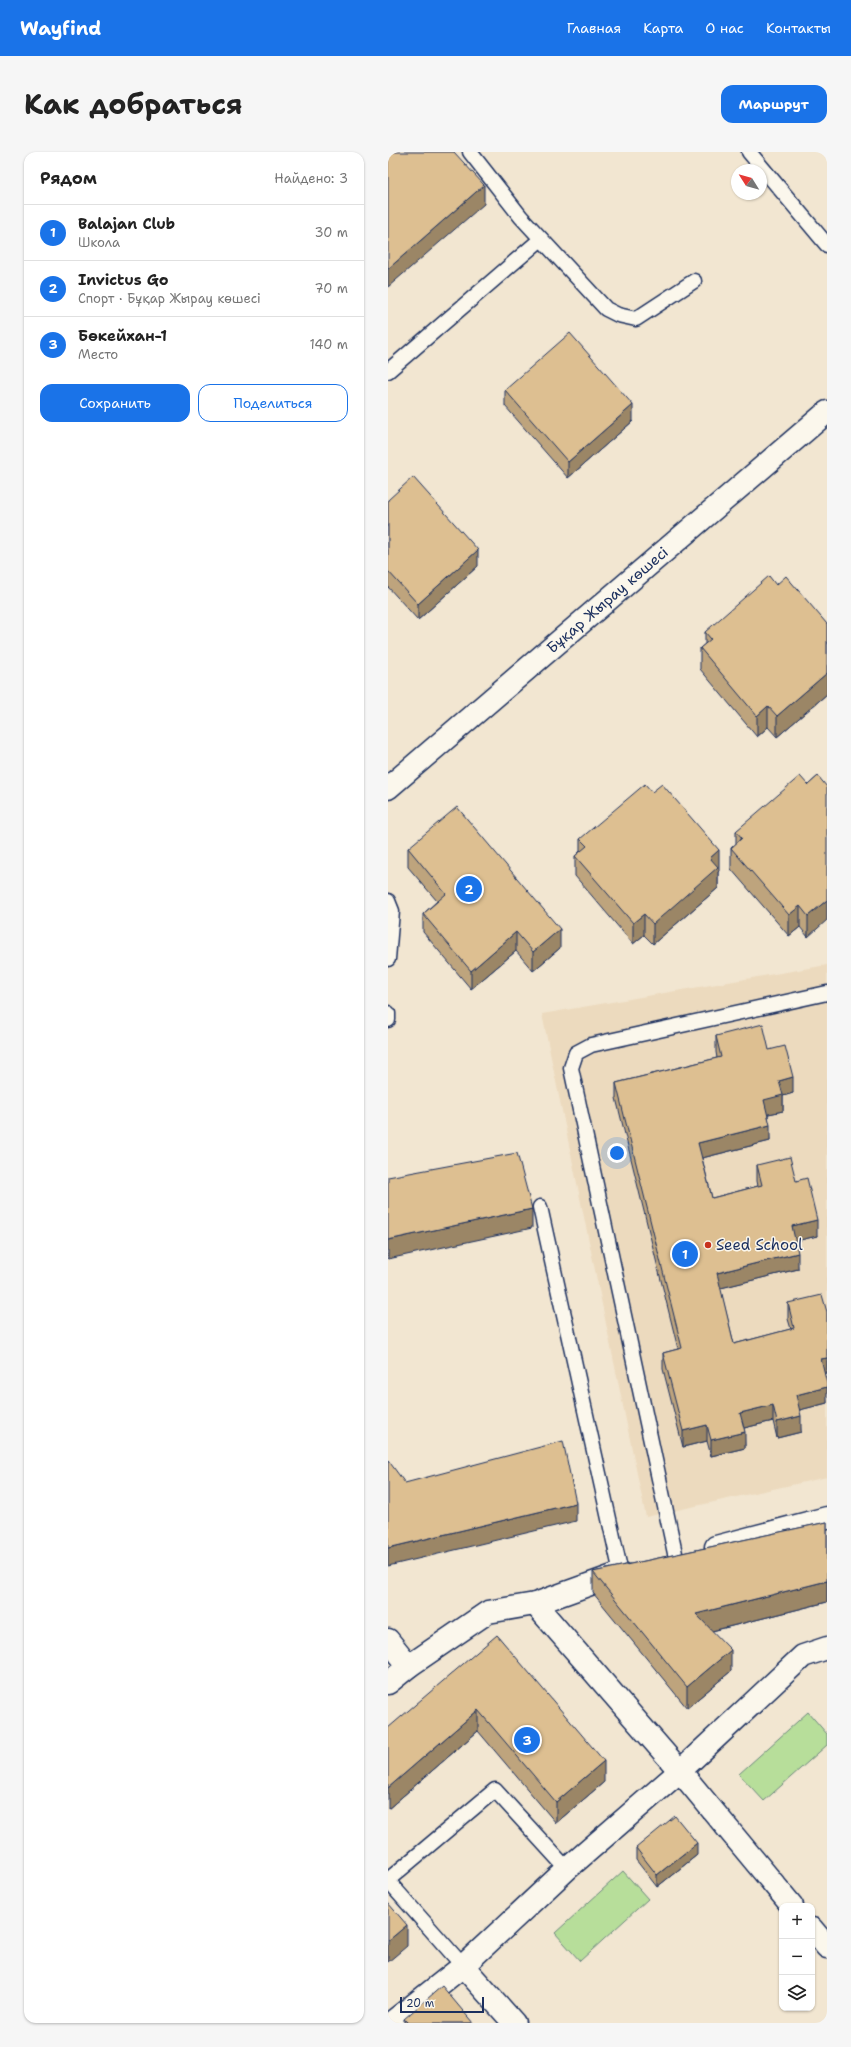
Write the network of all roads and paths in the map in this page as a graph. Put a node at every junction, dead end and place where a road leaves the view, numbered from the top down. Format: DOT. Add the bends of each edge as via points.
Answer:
graph roads {
  1 [pos="470,152"];
  2 [pos="749,152"];
  3 [pos="541,239"];
  4 [pos="827,245"];
  5 [pos="694,281"];
  6 [pos="388,371"];
  7 [pos="827,412"];
  8 [pos="388,788"];
  9 [pos="388,901"];
  10 [pos="388,959"];
  11 [pos="827,993"];
  12 [pos="388,1013"];
  13 [pos="388,1020"];
  14 [pos="540,1207"];
  15 [pos="827,1518"];
  16 [pos="676,1558"];
  17 [pos="621,1573"];
  18 [pos="535,1604"];
  19 [pos="388,1640"];
  20 [pos="827,1648"];
  21 [pos="409,1666"];
  22 [pos="388,1683"];
  23 [pos="680,1771"];
  24 [pos="567,1869"];
  25 [pos="388,1880"];
  26 [pos="790,1903"];
  27 [pos="815,1933"];
  28 [pos="827,1947"];
  29 [pos="463,1966"];
  30 [pos="391,2023"];
  31 [pos="514,2023"];
  1 -- 3 [label="lane"];
  2 -- 4 [label="lane"];
  3 -- 5 [label="lane" via="606,309 618,315 636,319"];
  3 -- 6 [label="lane"];
  7 -- 8 [label="street, Бұқар Жырау көшесі"];
  9 -- 10 [label="lane" via="392,911"];
  11 -- 16 [label="lane" via="591,1046 576,1053 571,1068"];
  12 -- 13 [label="lane"];
  14 -- 17 [label="lane"];
  15 -- 16 [label="street"];
  16 -- 17 [label="street"];
  17 -- 18 [label="street"];
  18 -- 21 [label="street" via="488,1612"];
  18 -- 23 [label="street"];
  19 -- 21 [label="street"];
  20 -- 23 [label="street" via="803,1656"];
  21 -- 22 [label="street"];
  23 -- 24 [label="street"];
  23 -- 26 [label="street"];
  24 -- 25 [label="lane" via="495,1790"];
  24 -- 29 [label="street"];
  25 -- 29 [label="lane"];
  27 -- 28 [label="street"];
  29 -- 30 [label="street"];
  29 -- 31 [label="street"];
}
